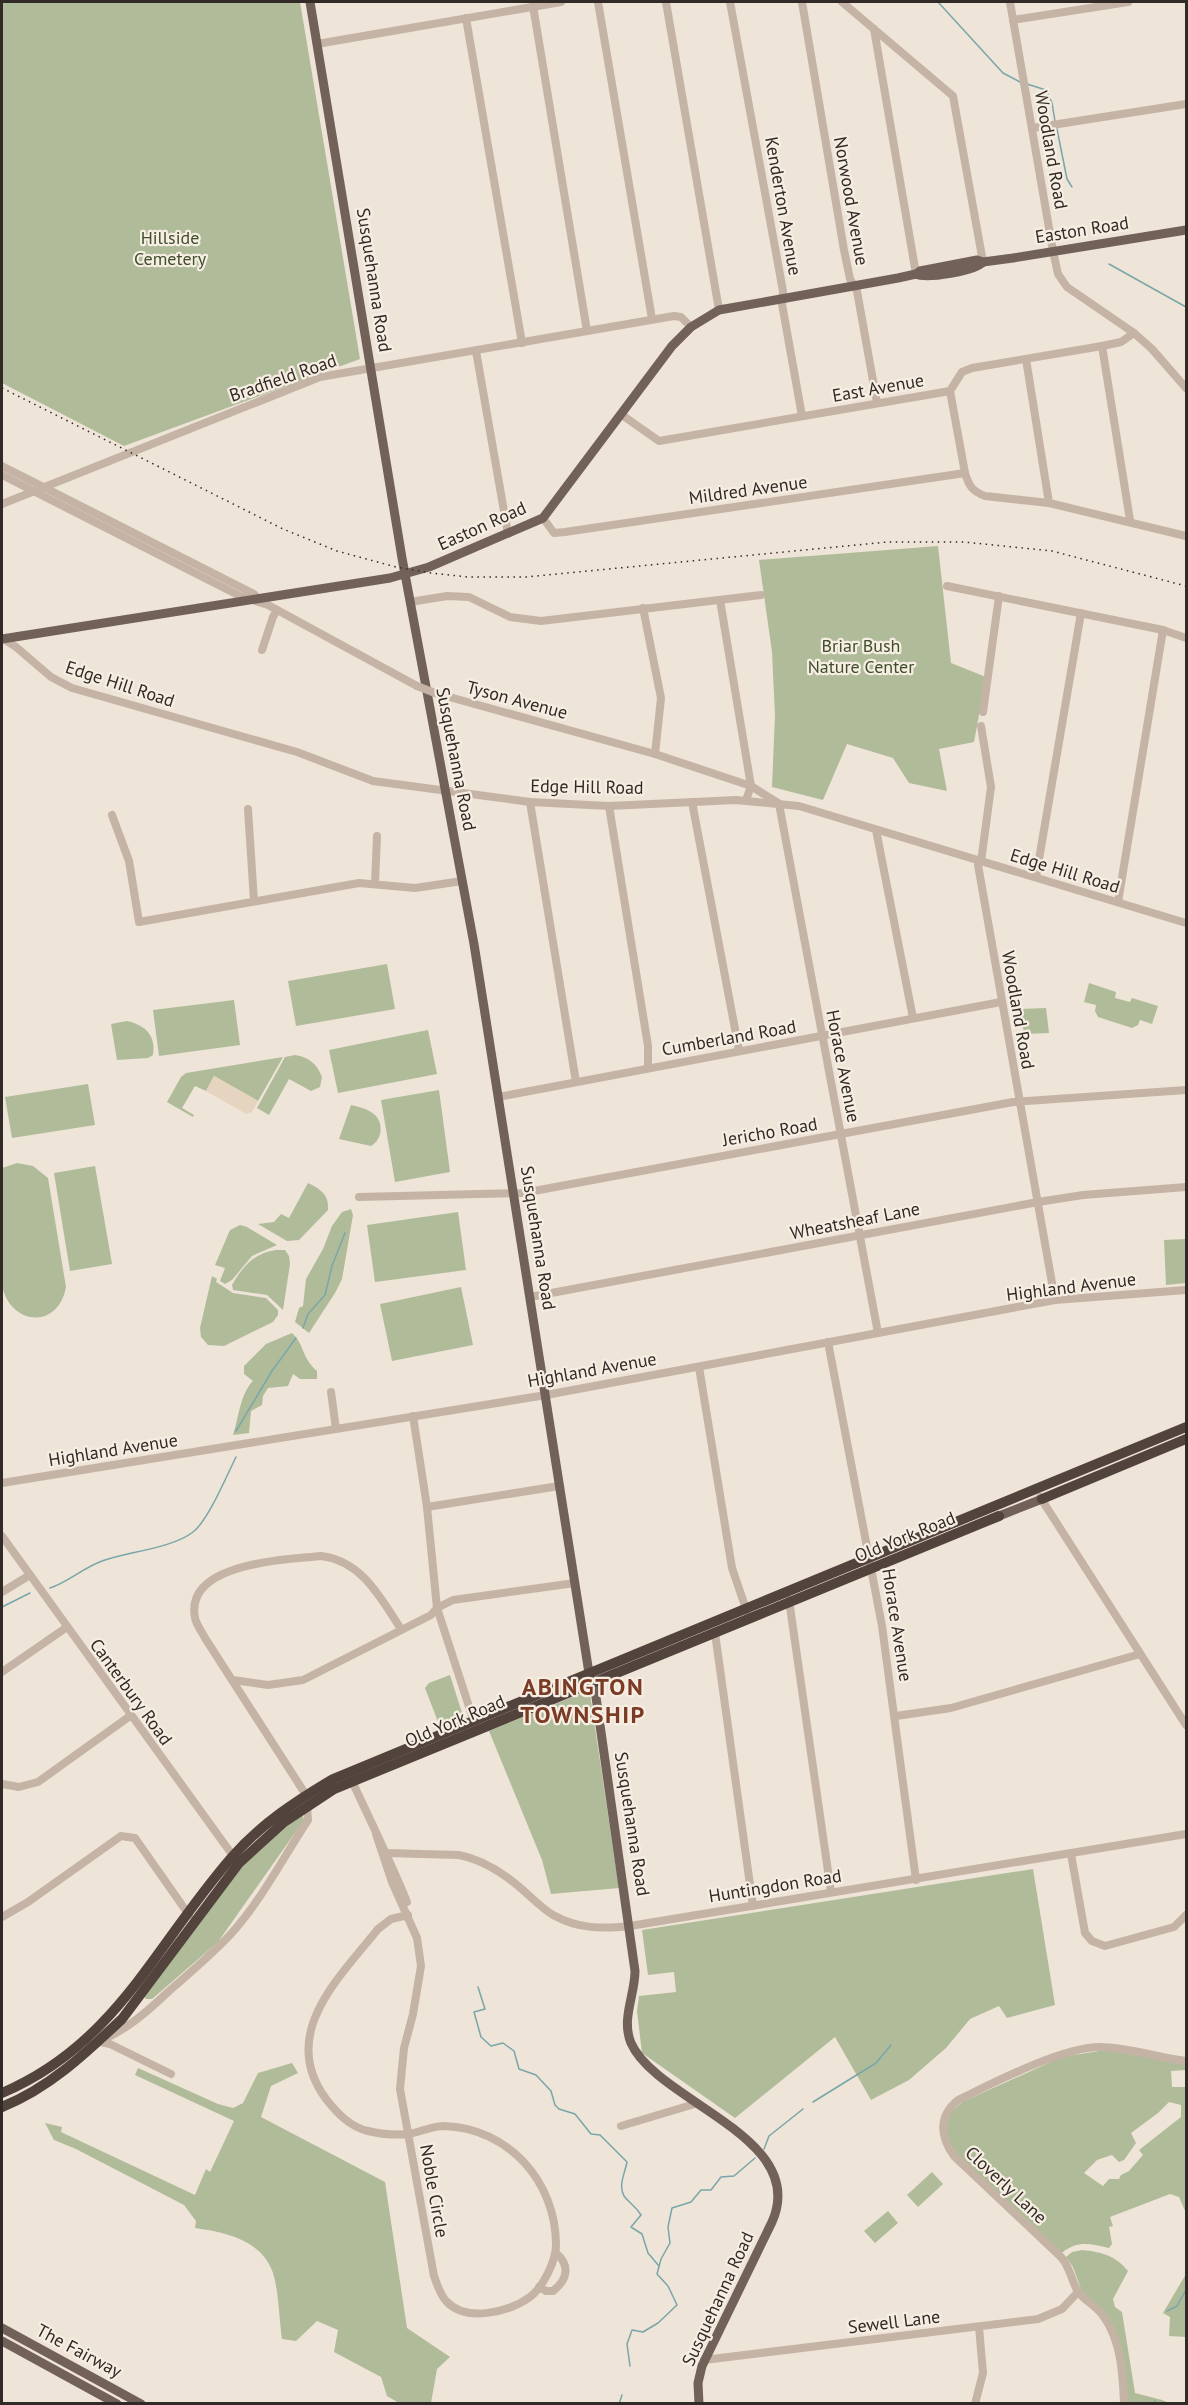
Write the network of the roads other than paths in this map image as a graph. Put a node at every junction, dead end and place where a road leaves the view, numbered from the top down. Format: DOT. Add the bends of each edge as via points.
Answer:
graph roads {
  1 [pos="310,2"];
  2 [pos="561,2"];
  3 [pos="598,2"];
  4 [pos="666,2"];
  5 [pos="730,2"];
  6 [pos="802,2"];
  7 [pos="842,2"];
  8 [pos="1010,2"];
  9 [pos="1128,2"];
  10 [pos="533,6"];
  11 [pos="466,18"];
  12 [pos="1013,20"];
  13 [pos="874,29"];
  14 [pos="317,44"];
  15 [pos="1186,104"];
  16 [pos="1033,128"];
  17 [pos="1186,230"];
  18 [pos="1053,251"];
  19 [pos="983,262"];
  20 [pos="916,274"];
  21 [pos="853,286"];
  22 [pos="783,297"];
  23 [pos="719,310"];
  24 [pos="652,319"];
  25 [pos="691,327"];
  26 [pos="587,331"];
  27 [pos="1134,333"];
  28 [pos="522,343"];
  29 [pos="1102,346"];
  30 [pos="476,351"];
  31 [pos="1026,359"];
  32 [pos="372,368"];
  33 [pos="1186,388"];
  34 [pos="950,391"];
  35 [pos="877,403"];
  36 [pos="622,415"];
  37 [pos="802,416"];
  38 [pos="2,466"];
  39 [pos="965,473"];
  40 [pos="2,475"];
  41 [pos="44,487"];
  42 [pos="34,491"];
  43 [pos="1049,503"];
  44 [pos="2,504"];
  45 [pos="543,518"];
  46 [pos="1130,520"];
  47 [pos="507,534"];
  48 [pos="1186,536"];
  49 [pos="406,575"];
  50 [pos="947,586"];
  51 [pos="761,595"];
  52 [pos="999,596"];
  53 [pos="258,600"];
  54 [pos="720,600"];
  55 [pos="410,602"];
  56 [pos="643,608"];
  57 [pos="277,610"];
  58 [pos="1081,613"];
  59 [pos="1163,630"];
  60 [pos="1186,638"];
  61 [pos="2,639"];
  62 [pos="262,650"];
  63 [pos="983,712"];
  64 [pos="981,726"];
  65 [pos="655,754"];
  66 [pos="751,786"];
  67 [pos="445,791"];
  68 [pos="746,800"];
  69 [pos="530,802"];
  70 [pos="692,802"];
  71 [pos="779,804"];
  72 [pos="609,806"];
  73 [pos="248,809"];
  74 [pos="112,815"];
  75 [pos="876,830"];
  76 [pos="377,836"];
  77 [pos="981,862"];
  78 [pos="1036,877"];
  79 [pos="462,881"];
  80 [pos="375,883"];
  81 [pos="254,902"];
  82 [pos="1118,902"];
  83 [pos="1186,923"];
  84 [pos="1001,1002"];
  85 [pos="913,1018"];
  86 [pos="821,1037"];
  87 [pos="739,1050"];
  88 [pos="648,1068"];
  89 [pos="576,1082"];
  90 [pos="1186,1090"];
  91 [pos="498,1097"];
  92 [pos="1020,1102"];
  93 [pos="841,1134"];
  94 [pos="1186,1187"];
  95 [pos="514,1193"];
  96 [pos="359,1197"];
  97 [pos="1038,1202"];
  98 [pos="859,1236"];
  99 [pos="1186,1290"];
  100 [pos="530,1297"];
  101 [pos="1055,1300"];
  102 [pos="878,1333"];
  103 [pos="828,1342"];
  104 [pos="699,1366"];
  105 [pos="331,1392"];
  106 [pos="546,1395"];
  107 [pos="413,1416"];
  108 [pos="1186,1427"];
  109 [pos="336,1429"];
  110 [pos="1186,1439"];
  111 [pos="2,1483"];
  112 [pos="560,1486"];
  113 [pos="1038,1495"];
  114 [pos="427,1507"];
  115 [pos="999,1516"];
  116 [pos="2,1536"];
  117 [pos="871,1562"];
  118 [pos="30,1575"];
  119 [pos="575,1583"];
  120 [pos="2,1592"];
  121 [pos="788,1598"];
  122 [pos="436,1608"];
  123 [pos="748,1614"];
  124 [pos="67,1627"];
  125 [pos="401,1629"];
  126 [pos="715,1633"];
  127 [pos="1140,1654"];
  128 [pos="2,1672"];
  129 [pos="591,1677"];
  130 [pos="233,1680"];
  131 [pos="130,1716"];
  132 [pos="896,1716"];
  133 [pos="475,1725"];
  134 [pos="1186,1725"];
  135 [pos="350,1776"];
  136 [pos="2,1784"];
  137 [pos="307,1800"];
  138 [pos="376,1834"];
  139 [pos="1186,1834"];
  140 [pos="387,1853"];
  141 [pos="1071,1854"];
  142 [pos="236,1860"];
  143 [pos="392,1873"];
  144 [pos="916,1880"];
  145 [pos="831,1892"];
  146 [pos="753,1906"];
  147 [pos="408,1915"];
  148 [pos="1186,1915"];
  149 [pos="2,1917"];
  150 [pos="191,1917"];
  151 [pos="630,1926"];
  152 [pos="98,2042"];
  153 [pos="1186,2061"];
  154 [pos="171,2074"];
  155 [pos="2,2093"];
  156 [pos="698,2103"];
  157 [pos="2,2106"];
  158 [pos="621,2126"];
  159 [pos="409,2133"];
  160 [pos="556,2253"];
  161 [pos="539,2287"];
  162 [pos="1078,2292"];
  163 [pos="979,2327"];
  164 [pos="2,2328"];
  165 [pos="2,2341"];
  166 [pos="25,2341"];
  167 [pos="20,2351"];
  168 [pos="704,2360"];
  169 [pos="117,2403"];
  170 [pos="141,2403"];
  171 [pos="699,2403"];
  172 [pos="975,2403"];
  173 [pos="1124,2403"];
  1 -- 14 [label="main road, Susquehanna Road"];
  2 -- 10 [label="street"];
  3 -- 24 [label="street"];
  4 -- 23 [label="street"];
  5 -- 22 [label="street, Kenderton Avenue"];
  6 -- 21 [label="street, Norwood Avenue"];
  7 -- 13 [label="street"];
  8 -- 12 [label="street, Woodland Road"];
  9 -- 12 [label="street"];
  10 -- 11 [label="street"];
  10 -- 26 [label="street"];
  11 -- 14 [label="street"];
  11 -- 28 [label="street"];
  12 -- 16 [label="street, Woodland Road"];
  13 -- 19 [label="street" via="952,96"];
  13 -- 20 [label="street"];
  14 -- 32 [label="main road, Susquehanna Road"];
  15 -- 16 [label="street"];
  16 -- 18 [label="street, Woodland Road"];
  17 -- 18 [label="main road, Easton Road"];
  18 -- 19 [label="main road, Easton Road"];
  18 -- 27 [label="street, Woodland Road" via="1056,270 1064,284"];
  19 -- 20 [label="main road, Easton Road" via="979,267 959,271 922,277"];
  20 -- 21 [label="main road, Easton Road"];
  21 -- 22 [label="main road, Easton Road"];
  21 -- 35 [label="street, Norwood Avenue"];
  22 -- 23 [label="main road, Easton Road"];
  22 -- 37 [label="street, Kenderton Avenue"];
  23 -- 25 [label="main road, Easton Road"];
  24 -- 25 [label="street, Bradfield Road" via="681,316"];
  24 -- 26 [label="street, Bradfield Road"];
  25 -- 36 [label="main road, Easton Road" via="672,346"];
  26 -- 28 [label="street, Bradfield Road"];
  27 -- 29 [label="street, East Avenue" via="1121,342"];
  27 -- 33 [label="street, Woodland Road"];
  28 -- 30 [label="street, Bradfield Road"];
  29 -- 31 [label="street, East Avenue"];
  29 -- 46 [label="street"];
  30 -- 32 [label="street, Bradfield Road"];
  30 -- 47 [label="street"];
  31 -- 34 [label="street, East Avenue" via="966,370"];
  31 -- 43 [label="street"];
  32 -- 41 [label="street, Bradfield Road" via="320,377"];
  32 -- 49 [label="main road, Susquehanna Road"];
  34 -- 35 [label="street, East Avenue"];
  34 -- 39 [label="street"];
  35 -- 37 [label="street, East Avenue"];
  36 -- 37 [label="street, East Avenue" via="660,441"];
  36 -- 45 [label="main road, Easton Road"];
  38 -- 41 [label="street, Tyson Avenue"];
  39 -- 43 [label="street" via="969,486 985,496"];
  39 -- 45 [label="street, Mildred Avenue" via="565,532 554,533"];
  40 -- 42 [label="street, Tyson Avenue"];
  41 -- 42 [label="street, Bradfield Road"];
  41 -- 53 [label="street, Tyson Avenue" via="254,594"];
  42 -- 44 [label="street, Bradfield Road"];
  42 -- 53 [label="street, Tyson Avenue" via="240,596"];
  43 -- 46 [label="street"];
  45 -- 47 [label="main road, Easton Road"];
  46 -- 48 [label="street"];
  47 -- 49 [label="main road, Easton Road"];
  49 -- 53 [label="main road, Easton Road"];
  49 -- 55 [label="main road, Susquehanna Road"];
  50 -- 52 [label="street"];
  51 -- 54 [label="street"];
  52 -- 58 [label="street"];
  52 -- 63 [label="street"];
  53 -- 57 [label="street, Tyson Avenue"];
  53 -- 61 [label="main road, Easton Road"];
  54 -- 56 [label="street"];
  54 -- 66 [label="street"];
  55 -- 56 [label="street" via="469,597 510,617 541,621"];
  55 -- 67 [label="main road, Susquehanna Road"];
  56 -- 65 [label="street" via="661,698"];
  57 -- 62 [label="street"];
  57 -- 65 [label="street, Tyson Avenue, bridge" via="435,693"];
  58 -- 59 [label="street"];
  58 -- 78 [label="street"];
  59 -- 60 [label="street"];
  59 -- 82 [label="street"];
  61 -- 67 [label="street, Edge Hill Road" via="51,677 72,688 297,752 373,781"];
  64 -- 77 [label="street, Woodland Road" via="991,787"];
  65 -- 66 [label="street, Tyson Avenue"];
  66 -- 68 [label="street"];
  66 -- 71 [label="street, Tyson Avenue"];
  67 -- 69 [label="street, Edge Hill Road"];
  67 -- 79 [label="main road, Susquehanna Road"];
  68 -- 70 [label="street, Edge Hill Road"];
  68 -- 71 [label="street, Edge Hill Road"];
  69 -- 72 [label="street, Edge Hill Road"];
  69 -- 89 [label="street"];
  70 -- 72 [label="street, Edge Hill Road"];
  70 -- 87 [label="street"];
  71 -- 75 [label="street, Edge Hill Road" via="799,806"];
  71 -- 86 [label="street, Horace Avenue"];
  72 -- 88 [label="street" via="648,1046"];
  73 -- 81 [label="street"];
  74 -- 81 [label="street" via="129,861 139,922"];
  75 -- 77 [label="street, Edge Hill Road"];
  75 -- 85 [label="street"];
  76 -- 80 [label="street"];
  77 -- 78 [label="street, Edge Hill Road"];
  77 -- 84 [label="street, Woodland Road" via="978,865"];
  78 -- 82 [label="street, Edge Hill Road"];
  79 -- 80 [label="street" via="415,888"];
  79 -- 91 [label="main road, Susquehanna Road"];
  80 -- 81 [label="street"];
  82 -- 83 [label="street, Edge Hill Road"];
  84 -- 85 [label="street, Cumberland Road"];
  84 -- 92 [label="street, Woodland Road"];
  85 -- 86 [label="street, Cumberland Road"];
  86 -- 87 [label="street, Cumberland Road"];
  86 -- 93 [label="street, Horace Avenue"];
  87 -- 88 [label="street, Cumberland Road"];
  88 -- 89 [label="street, Cumberland Road"];
  89 -- 91 [label="street, Cumberland Road"];
  90 -- 92 [label="street, Jericho Road"];
  91 -- 95 [label="main road, Susquehanna Road"];
  92 -- 93 [label="street, Jericho Road"];
  92 -- 97 [label="street, Woodland Road"];
  93 -- 95 [label="street, Jericho Road"];
  93 -- 98 [label="street, Horace Avenue"];
  94 -- 97 [label="street, Wheatsheaf Lane"];
  95 -- 96 [label="street, Jericho Road"];
  95 -- 100 [label="main road, Susquehanna Road"];
  97 -- 98 [label="street, Wheatsheaf Lane"];
  97 -- 101 [label="street, Woodland Road"];
  98 -- 100 [label="street, Wheatsheaf Lane"];
  98 -- 102 [label="street, Horace Avenue"];
  99 -- 101 [label="street, Highland Avenue"];
  100 -- 106 [label="main road, Susquehanna Road"];
  101 -- 102 [label="street, Highland Avenue"];
  102 -- 103 [label="street, Highland Avenue"];
  103 -- 104 [label="street, Highland Avenue"];
  103 -- 117 [label="street, Horace Avenue"];
  104 -- 106 [label="street, Highland Avenue"];
  104 -- 123 [label="street" via="732,1568"];
  105 -- 109 [label="street"];
  106 -- 107 [label="street, Highland Avenue"];
  106 -- 112 [label="main road, Susquehanna Road"];
  107 -- 109 [label="street, Highland Avenue"];
  107 -- 114 [label="street"];
  108 -- 113 [label="highway, Old York Road"];
  109 -- 111 [label="street, Highland Avenue"];
  110 -- 113 [label="highway, Old York Road"];
  112 -- 114 [label="street"];
  112 -- 119 [label="main road, Susquehanna Road"];
  113 -- 115 [label="main road, Old York Road"];
  113 -- 117 [label="highway, Old York Road"];
  113 -- 127 [label="street"];
  114 -- 122 [label="street"];
  115 -- 117 [label="highway, Old York Road"];
  116 -- 118 [label="street, Canterbury Road"];
  117 -- 121 [label="highway, Old York Road"];
  117 -- 132 [label="street, Horace Avenue"];
  118 -- 120 [label="street"];
  118 -- 124 [label="street, Canterbury Road"];
  119 -- 122 [label="street" via="453,1600"];
  119 -- 129 [label="main road, Susquehanna Road"];
  121 -- 123 [label="highway, Old York Road"];
  121 -- 145 [label="street"];
  122 -- 125 [label="street" via="431,1615"];
  122 -- 133 [label="street"];
  123 -- 126 [label="highway, Old York Road"];
  123 -- 129 [label="highway, Old York Road"];
  124 -- 128 [label="street"];
  124 -- 131 [label="street, Canterbury Road"];
  125 -- 130 [label="street" via="303,1680 268,1685"];
  125 -- 130 [label="street" via="358,1570 342,1561 321,1556 238,1568 210,1579 196,1599 195,1617"];
  126 -- 129 [label="highway, Old York Road"];
  126 -- 146 [label="street"];
  127 -- 132 [label="street" via="951,1708"];
  127 -- 134 [label="street"];
  129 -- 133 [label="highway, Old York Road"];
  129 -- 151 [label="main road, Susquehanna Road"];
  130 -- 137 [label="street"];
  131 -- 136 [label="street" via="38,1782 19,1787"];
  131 -- 142 [label="street, Canterbury Road"];
  132 -- 144 [label="street, Horace Avenue"];
  133 -- 135 [label="highway, Old York Road"];
  135 -- 137 [label="highway, Old York Road"];
  135 -- 138 [label="street"];
  137 -- 142 [label="highway, Old York Road" via="261,1828"];
  137 -- 152 [label="street" via="308,1820 231,1933 140,2017"];
  138 -- 140 [label="street"];
  138 -- 143 [label="street"];
  139 -- 141 [label="street, Huntingdon Road"];
  140 -- 143 [label="street"];
  140 -- 151 [label="street, Huntingdon Road" via="471,1857 499,1871 552,1914 577,1925 599,1929"];
  141 -- 144 [label="street, Huntingdon Road"];
  141 -- 148 [label="street" via="1085,1933 1092,1941 1105,1946 1116,1944 1174,1927"];
  142 -- 150 [label="highway, Old York Road"];
  143 -- 147 [label="street" via="408,1903"];
  144 -- 145 [label="street, Huntingdon Road"];
  145 -- 146 [label="street, Huntingdon Road"];
  146 -- 151 [label="street, Huntingdon Road"];
  147 -- 159 [label="street" via="417,1938 421,1966 400,2089"];
  147 -- 159 [label="street" via="391,1919 378,1929 316,2011 309,2035 309,2061 321,2092 335,2112 370,2132"];
  149 -- 150 [label="street" via="121,1836 135,1838"];
  150 -- 152 [label="highway, Old York Road" via="122,2019"];
  150 -- 155 [label="highway, Old York Road" via="117,2009 83,2043 38,2076"];
  151 -- 156 [label="main road, Susquehanna Road" via="635,1984 627,2025 632,2044 644,2062"];
  152 -- 154 [label="street"];
  152 -- 157 [label="highway, Old York Road" via="59,2075"];
  153 -- 162 [label="street, Cloverly Lane" via="1114,2048 1077,2049 958,2100 944,2116 944,2141 954,2157 1061,2257"];
  156 -- 158 [label="street"];
  156 -- 168 [label="main road, Susquehanna Road" via="749,2142 776,2180 779,2196 772,2222"];
  159 -- 160 [label="street, Noble Circle" via="443,2126 477,2131 514,2152 530,2167 549,2202 555,2222"];
  159 -- 161 [label="street, Noble Circle" via="434,2276 447,2302 472,2314 499,2310 532,2296"];
  160 -- 161 [label="street, Noble Circle"];
  160 -- 161 [label="street, Noble Circle" via="567,2267 566,2278 553,2291"];
  162 -- 163 [label="street, Sewell Lane" via="1062,2308 1038,2319"];
  162 -- 173 [label="street, Cloverly Lane" via="1104,2316 1114,2337"];
  163 -- 168 [label="street, Sewell Lane"];
  163 -- 172 [label="street" via="983,2373"];
  164 -- 166 [label="main road, The Fairway"];
  165 -- 167 [label="main road, The Fairway"];
  166 -- 167 [label="main road"];
  166 -- 170 [label="main road, The Fairway"];
  167 -- 169 [label="main road, The Fairway"];
  168 -- 171 [label="main road, Susquehanna Road" via="698,2383"];
}
